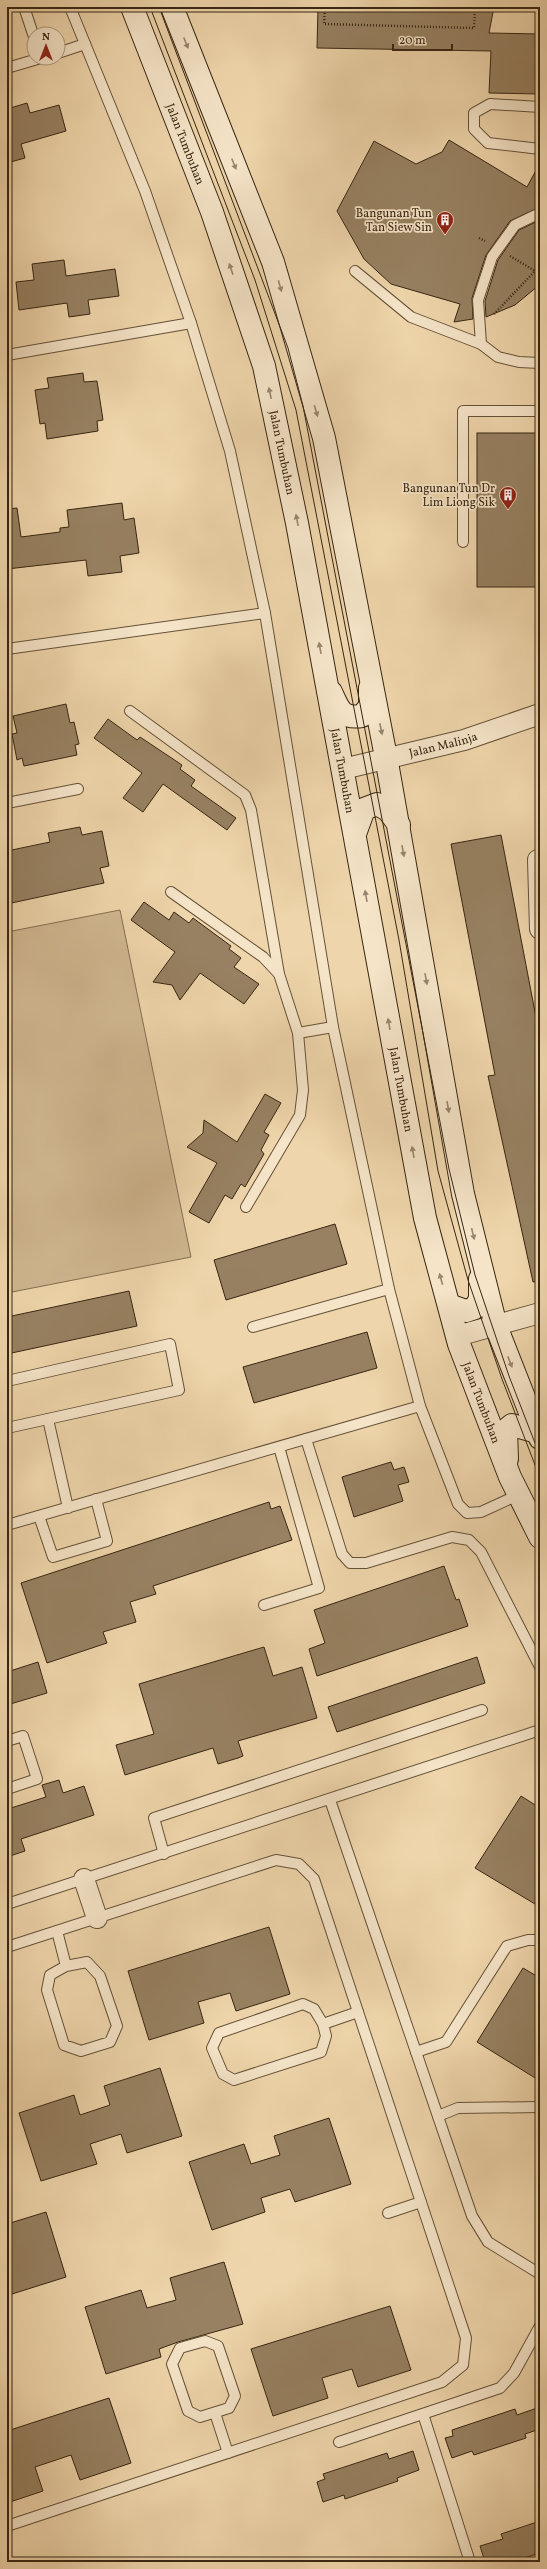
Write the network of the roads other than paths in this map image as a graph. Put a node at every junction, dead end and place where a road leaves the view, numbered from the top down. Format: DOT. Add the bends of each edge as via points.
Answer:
graph roads {
  1 [pos="24,7"];
  2 [pos="70,7"];
  3 [pos="132,7"];
  4 [pos="172,7"];
  5 [pos="30,26"];
  6 [pos="86,44"];
  7 [pos="66,50"];
  8 [pos="26,62"];
  9 [pos="7,68"];
  10 [pos="540,107"];
  11 [pos="540,149"];
  12 [pos="540,213"];
  13 [pos="355,271"];
  14 [pos="191,323"];
  15 [pos="481,344"];
  16 [pos="7,355"];
  17 [pos="540,363"];
  18 [pos="540,411"];
  19 [pos="463,542"];
  20 [pos="265,613"];
  21 [pos="7,648"];
  22 [pos="371,677"];
  23 [pos="326,682"];
  24 [pos="130,711"];
  25 [pos="540,714"];
  26 [pos="386,757"];
  27 [pos="343,769"];
  28 [pos="78,789"];
  29 [pos="7,803"];
  30 [pos="399,825"];
  31 [pos="355,834"];
  32 [pos="539,859"];
  33 [pos="171,892"];
  34 [pos="540,929"];
  35 [pos="279,974"];
  36 [pos="334,1026"];
  37 [pos="298,1033"];
  38 [pos="246,1207"];
  39 [pos="480,1262"];
  40 [pos="389,1289"];
  41 [pos="449,1305"];
  42 [pos="540,1313"];
  43 [pos="496,1326"];
  44 [pos="253,1327"];
  45 [pos="457,1336"];
  46 [pos="7,1381"];
  47 [pos="420,1406"];
  48 [pos="48,1419"];
  49 [pos="7,1428"];
  50 [pos="539,1435"];
  51 [pos="306,1439"];
  52 [pos="279,1447"];
  53 [pos="514,1486"];
  54 [pos="96,1499"];
  55 [pos="68,1508"];
  56 [pos="39,1516"];
  57 [pos="7,1525"];
  58 [pos="540,1537"];
  59 [pos="264,1605"];
  60 [pos="540,1667"];
  61 [pos="482,1710"];
  62 [pos="540,1730"];
  63 [pos="7,1741"];
  64 [pos="7,1789"];
  65 [pos="330,1800"];
  66 [pos="164,1854"];
  67 [pos="84,1880"];
  68 [pos="7,1904"];
  69 [pos="97,1918"];
  70 [pos="57,1931"];
  71 [pos="540,1940"];
  72 [pos="7,1947"];
  73 [pos="66,1966"];
  74 [pos="358,2012"];
  75 [pos="323,2024"];
  76 [pos="416,2052"];
  77 [pos="540,2107"];
  78 [pos="438,2116"];
  79 [pos="421,2202"];
  80 [pos="388,2213"];
  81 [pos="540,2274"];
  82 [pos="540,2326"];
  83 [pos="215,2413"];
  84 [pos="424,2414"];
  85 [pos="339,2442"];
  86 [pos="228,2453"];
  87 [pos="7,2526"];
  88 [pos="470,2562"];
  1 -- 5 [label="lane"];
  2 -- 6 [label="lane"];
  23 -- 3 [label="main road, Jalan Tumbuhan, one-way" via="297,523 264,366 212,212"];
  4 -- 22 [label="main road, one-way" via="273,262 324,438"];
  6 -- 7 [label="lane"];
  6 -- 14 [label="lane" via="145,191"];
  8 -- 9 [label="lane"];
  10 -- 11 [label="lane" via="490,104 474,113 474,129 488,144"];
  12 -- 15 [label="lane" via="516,224 492,257 478,300"];
  13 -- 15 [label="lane" via="411,317"];
  14 -- 16 [label="lane"];
  14 -- 20 [label="lane" via="230,451"];
  15 -- 17 [label="lane" via="498,357"];
  18 -- 19 [label="lane" via="463,412"];
  20 -- 21 [label="lane"];
  20 -- 36 [label="lane"];
  22 -- 23 [label="main road" via="370,706 362,716 351,718 341,712"];
  22 -- 26 [label="main road, one-way"];
  23 -- 27 [label="main road, Jalan Tumbuhan"];
  24 -- 35 [label="lane" via="245,795 251,810"];
  25 -- 26 [label="street, Jalan Malinja" via="464,740"];
  26 -- 27 [label="street, Jalan Malinja"];
  26 -- 30 [label="main road"];
  27 -- 31 [label="main road, Jalan Tumbuhan"];
  28 -- 29 [label="lane"];
  30 -- 31 [label="main road" via="388,810 377,804 364,808"];
  30 -- 39 [label="main road, one-way" via="463,1194"];
  41 -- 31 [label="main road, Jalan Tumbuhan, one-way" via="425,1218"];
  32 -- 34 [label="street"];
  33 -- 35 [label="lane" via="263,957"];
  35 -- 37 [label="lane"];
  36 -- 37 [label="lane"];
  36 -- 40 [label="lane"];
  37 -- 38 [label="lane" via="303,1090 300,1115"];
  39 -- 41 [label="main road" via="480,1299 475,1308 466,1311"];
  39 -- 43 [label="main road"];
  40 -- 44 [label="lane"];
  40 -- 47 [label="lane"];
  41 -- 45 [label="main road, Jalan Tumbuhan"];
  42 -- 43 [label="street"];
  43 -- 45 [label="street"];
  43 -- 50 [label="main road, one-way"];
  45 -- 53 [label="main road, Jalan Tumbuhan"];
  46 -- 48 [label="lane" via="170,1344 179,1390"];
  47 -- 51 [label="lane"];
  47 -- 53 [label="lane" via="458,1504 467,1513 481,1512"];
  48 -- 49 [label="lane"];
  48 -- 55 [label="lane"];
  50 -- 53 [label="main road" via="512,1425 506,1430"];
  51 -- 52 [label="lane"];
  51 -- 60 [label="lane" via="342,1554 350,1563 366,1563 452,1537 469,1540 481,1552"];
  52 -- 54 [label="lane"];
  52 -- 59 [label="lane" via="319,1588"];
  53 -- 58 [label="main road, Jalan Tumbuhan"];
  54 -- 55 [label="lane"];
  54 -- 56 [label="lane" via="107,1541 53,1557"];
  55 -- 56 [label="lane"];
  56 -- 57 [label="lane"];
  61 -- 66 [label="lane" via="154,1818"];
  62 -- 65 [label="lane"];
  63 -- 64 [label="lane" via="23,1736 36,1779"];
  65 -- 66 [label="lane"];
  65 -- 76 [label="lane"];
  66 -- 67 [label="lane"];
  67 -- 68 [label="lane"];
  67 -- 69 [label="street"];
  69 -- 70 [label="lane"];
  69 -- 74 [label="lane" via="276,1860 299,1864 314,1879"];
  70 -- 72 [label="lane"];
  70 -- 73 [label="lane"];
  71 -- 76 [label="lane" via="528,1940 507,1946 446,2042"];
  73 -- 73 [label="lane" via="87,1962 100,1976 117,2026 110,2042 81,2051 64,2045 47,1990 50,1975"];
  74 -- 75 [label="lane"];
  74 -- 79 [label="lane"];
  75 -- 75 [label="lane" via="326,2036 321,2052 234,2080 223,2074 212,2048 219,2033 303,2004 314,2008"];
  76 -- 78 [label="lane"];
  77 -- 78 [label="lane" via="458,2108"];
  78 -- 81 [label="lane" via="472,2216 488,2242"];
  79 -- 80 [label="lane"];
  79 -- 86 [label="lane" via="466,2338 463,2365 442,2382"];
  82 -- 84 [label="lane" via="514,2373 500,2388"];
  83 -- 83 [label="lane" via="200,2417 188,2410 172,2364 180,2348 205,2341 218,2346 235,2396 229,2408"];
  83 -- 86 [label="lane"];
  84 -- 85 [label="lane"];
  84 -- 88 [label="lane"];
  86 -- 87 [label="lane"];
}
